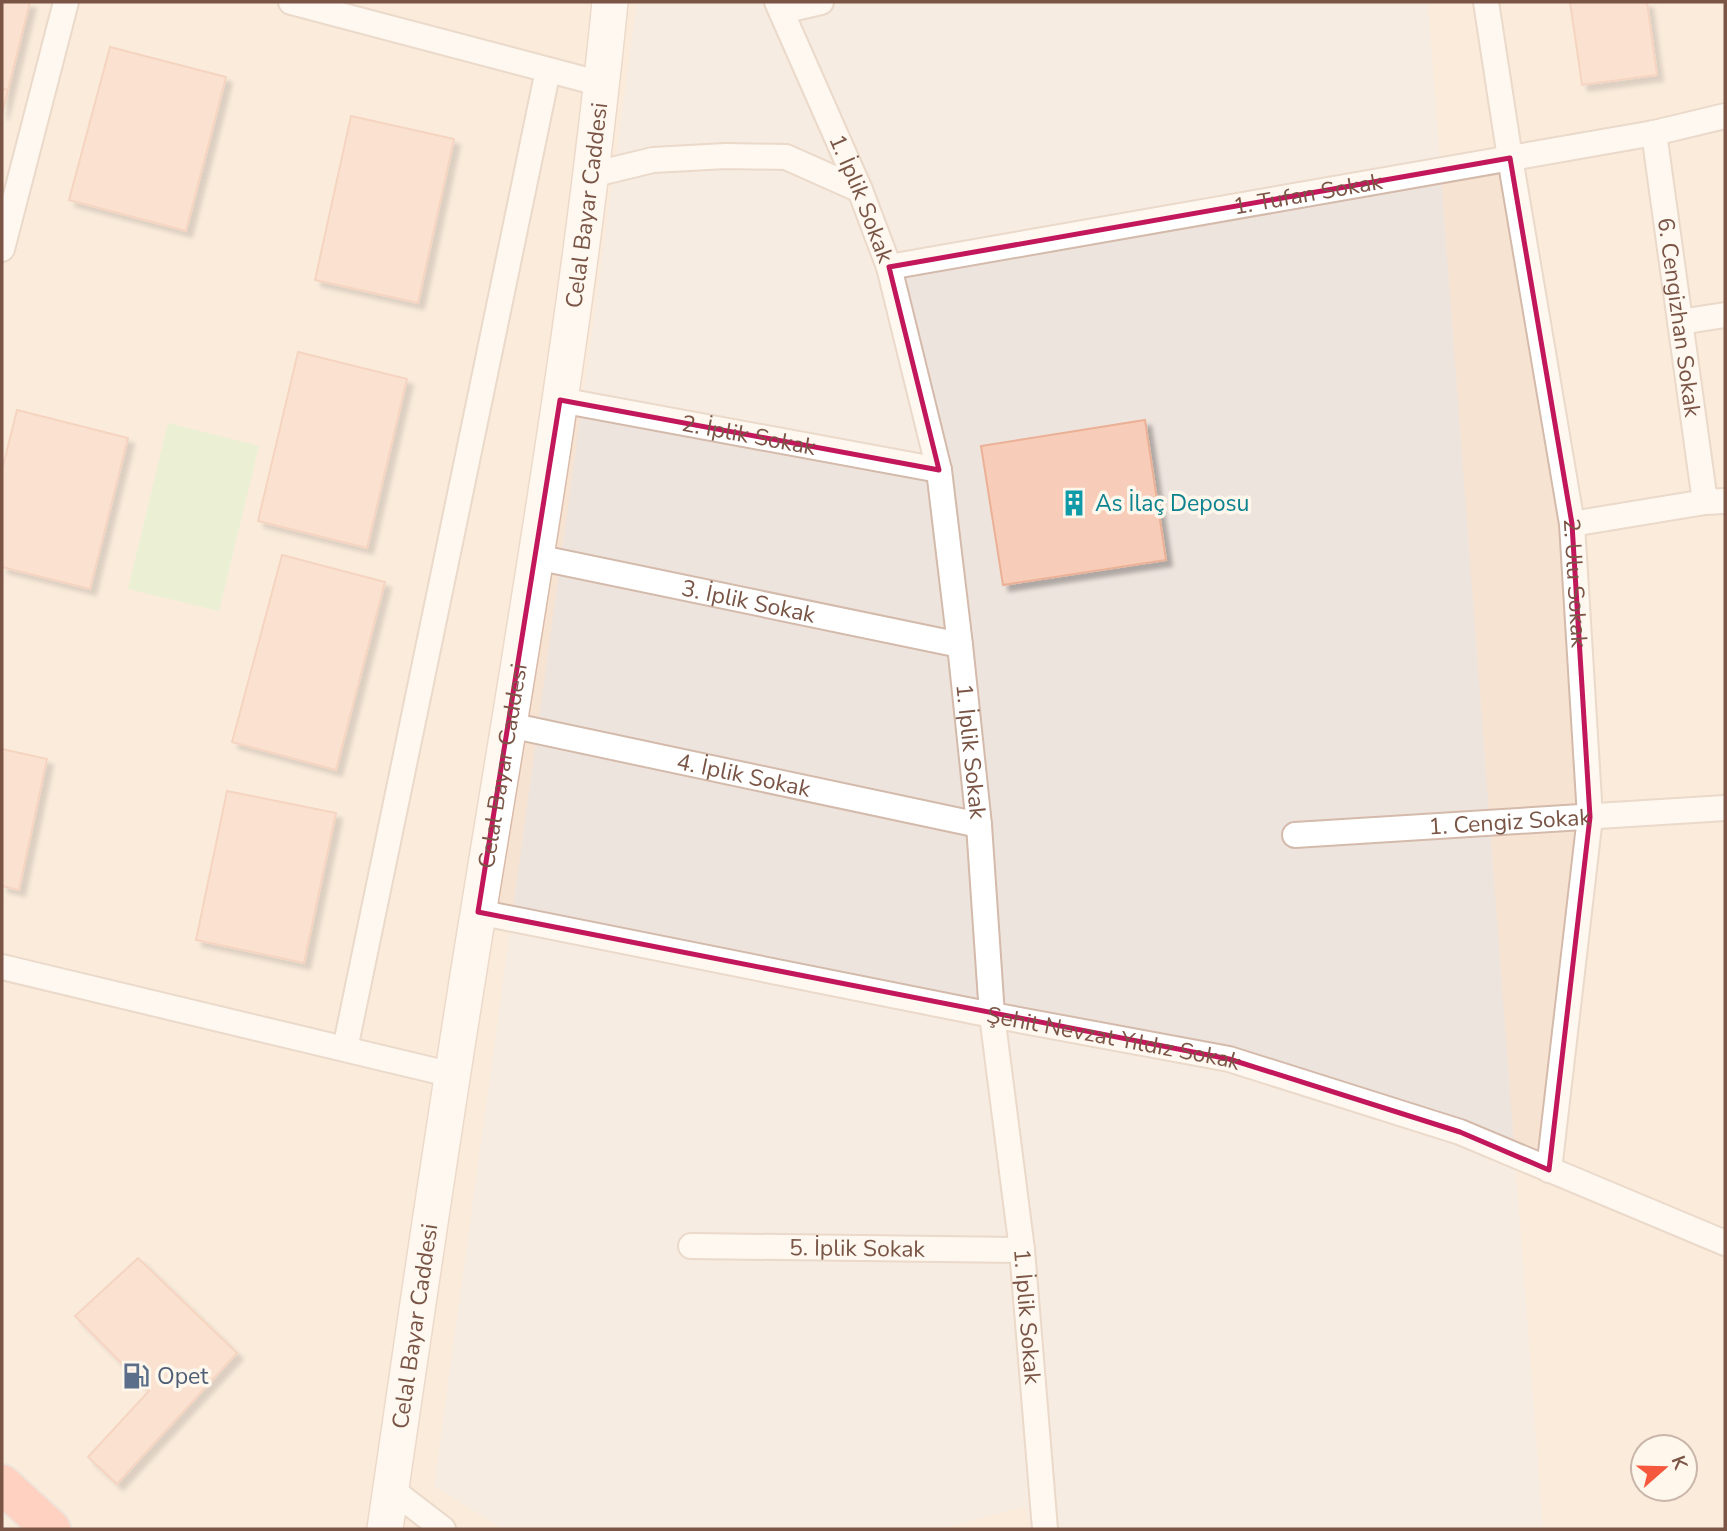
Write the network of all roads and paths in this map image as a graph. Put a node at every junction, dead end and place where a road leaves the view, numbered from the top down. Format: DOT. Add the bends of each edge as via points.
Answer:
graph roads {
  1 [pos="66,2"];
  2 [pos="610,2"];
  3 [pos="821,2"];
  4 [pos="1486,2"];
  5 [pos="298,3"];
  6 [pos="780,7"];
  7 [pos="548,70"];
  8 [pos="602,84"];
  9 [pos="1725,116"];
  10 [pos="1654,133"];
  11 [pos="1510,158"];
  12 [pos="591,175"];
  13 [pos="860,190"];
  14 [pos="2,249"];
  15 [pos="889,267"];
  16 [pos="1725,315"];
  17 [pos="1680,322"];
  18 [pos="560,400"];
  19 [pos="939,470"];
  20 [pos="1715,502"];
  21 [pos="1572,524"];
  22 [pos="536,558"];
  23 [pos="960,645"];
  24 [pos="509,725"];
  25 [pos="1725,808"];
  26 [pos="1590,817"];
  27 [pos="979,825"];
  28 [pos="1295,835"];
  29 [pos="478,912"];
  30 [pos="2,967"];
  31 [pos="992,1015"];
  32 [pos="345,1049"];
  33 [pos="453,1075"];
  34 [pos="1549,1170"];
  35 [pos="1725,1243"];
  36 [pos="691,1247"];
  37 [pos="1022,1250"];
  38 [pos="2,1485"];
  39 [pos="391,1489"];
  40 [pos="51,1529"];
  41 [pos="385,1529"];
  42 [pos="443,1529"];
  43 [pos="1045,1529"];
  1 -- 14 [label="street"];
  2 -- 8 [label="main road, Celal Bayar Caddesi"];
  3 -- 6 [label="street"];
  4 -- 11 [label="street, 2. Ulu Sokak"];
  5 -- 7 [label="street"];
  6 -- 13 [label="street, 1. İplik Sokak"];
  7 -- 8 [label="street"];
  7 -- 32 [label="street"];
  8 -- 12 [label="main road, Celal Bayar Caddesi"];
  9 -- 10 [label="street, 1. Tufan Sokak"];
  10 -- 11 [label="street, 1. Tufan Sokak"];
  10 -- 17 [label="street, 6. Cengizhan Sokak"];
  11 -- 15 [label="street, 1. Tufan Sokak"];
  11 -- 21 [label="street, 2. Ulu Sokak"];
  12 -- 13 [label="street" via="653,160 786,157"];
  12 -- 18 [label="main road, Celal Bayar Caddesi"];
  13 -- 15 [label="street, 1. İplik Sokak"];
  15 -- 19 [label="street, 1. İplik Sokak"];
  16 -- 17 [label="street"];
  17 -- 20 [label="street, 6. Cengizhan Sokak"];
  18 -- 19 [label="street, 2. İplik Sokak"];
  18 -- 22 [label="main road, Celal Bayar Caddesi"];
  19 -- 23 [label="street, 1. İplik Sokak"];
  20 -- 21 [label="street"];
  21 -- 26 [label="street, 2. Ulu Sokak"];
  22 -- 23 [label="street, 3. İplik Sokak"];
  22 -- 24 [label="main road, Celal Bayar Caddesi"];
  23 -- 27 [label="street, 1. İplik Sokak"];
  24 -- 27 [label="street, 4. İplik Sokak"];
  24 -- 29 [label="main road, Celal Bayar Caddesi"];
  25 -- 26 [label="street, 1. Cengiz Sokak"];
  26 -- 28 [label="street, 1. Cengiz Sokak"];
  26 -- 34 [label="street, 2. Ulu Sokak"];
  27 -- 31 [label="street, 1. İplik Sokak"];
  29 -- 31 [label="street, Şehit Nevzat Yıldız Sokak"];
  29 -- 33 [label="main road, Celal Bayar Caddesi"];
  30 -- 32 [label="street"];
  31 -- 34 [label="street, Şehit Nevzat Yıldız Sokak" via="1229,1059 1460,1132"];
  31 -- 37 [label="street, 1. İplik Sokak"];
  32 -- 33 [label="street"];
  33 -- 39 [label="main road, Celal Bayar Caddesi"];
  34 -- 35 [label="street, Şehit Nevzat Yıldız Sokak"];
  36 -- 37 [label="street, 5. İplik Sokak"];
  37 -- 43 [label="street, 1. İplik Sokak"];
  38 -- 40 [label="highway"];
  39 -- 41 [label="main road, Celal Bayar Caddesi"];
  39 -- 42 [label="street"];
}
